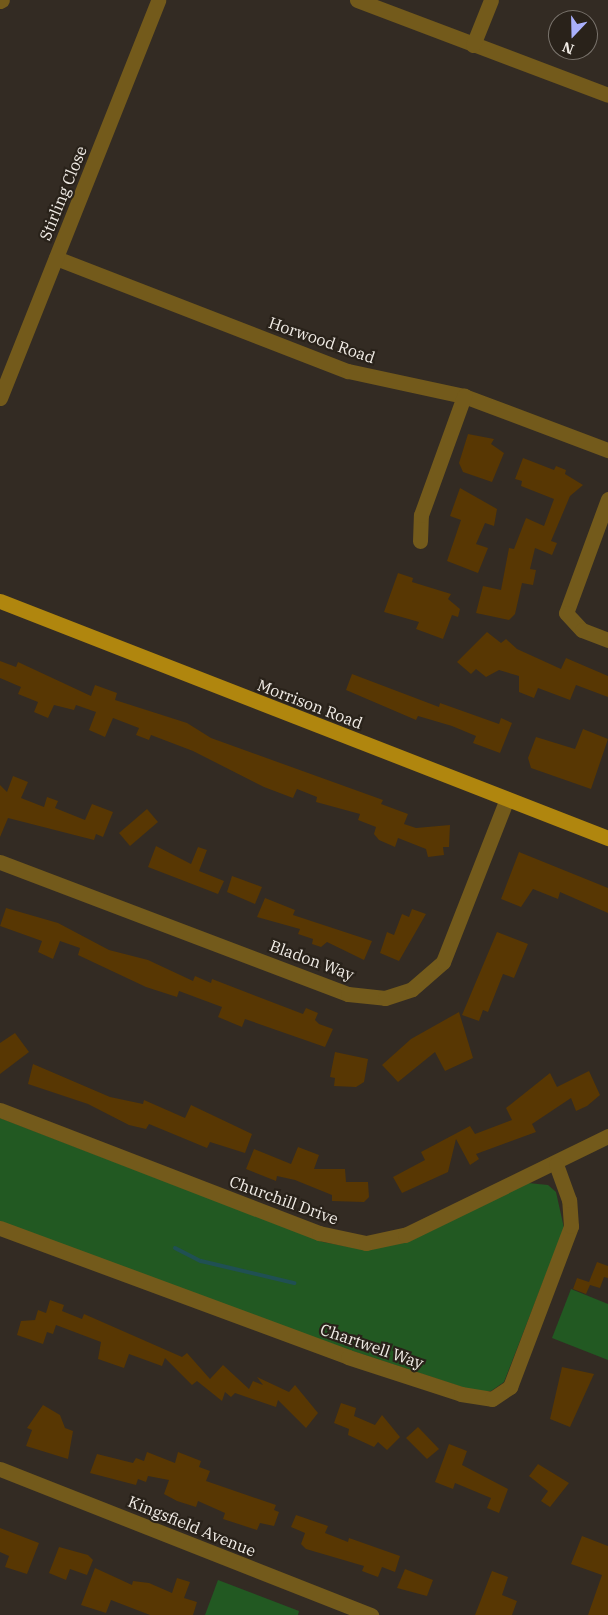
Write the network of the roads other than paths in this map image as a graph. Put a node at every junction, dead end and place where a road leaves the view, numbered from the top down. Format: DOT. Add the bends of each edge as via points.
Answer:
graph roads {
  1 [pos="158,0"];
  2 [pos="357,0"];
  3 [pos="491,0"];
  4 [pos="474,45"];
  5 [pos="608,95"];
  6 [pos="56,258"];
  7 [pos="464,396"];
  8 [pos="0,398"];
  9 [pos="608,450"];
  10 [pos="608,499"];
  11 [pos="420,540"];
  12 [pos="0,601"];
  13 [pos="608,640"];
  14 [pos="507,799"];
  15 [pos="608,838"];
  16 [pos="0,862"];
  17 [pos="0,1110"];
  18 [pos="608,1136"];
  19 [pos="556,1164"];
  20 [pos="0,1228"];
  21 [pos="0,1469"];
  22 [pos="371,1615"];
  1 -- 6 [label="street, Stirling Close"];
  2 -- 4 [label="street"];
  3 -- 4 [label="street"];
  4 -- 5 [label="street"];
  6 -- 7 [label="street, Horwood Road" via="348,371"];
  6 -- 8 [label="street, Stirling Close"];
  7 -- 9 [label="street, Horwood Road"];
  7 -- 11 [label="street" via="421,515"];
  10 -- 13 [label="street" via="566,613 582,630"];
  12 -- 14 [label="main road, Morrison Road"];
  14 -- 15 [label="main road, Morrison Road"];
  14 -- 16 [label="street, Bladon Way" via="443,962 412,990 385,998 348,994"];
  17 -- 19 [label="street, Churchill Drive" via="319,1234 358,1242 405,1235"];
  18 -- 19 [label="street, Churchill Drive"];
  19 -- 20 [label="street, Chartwell Way" via="569,1200 571,1226 510,1388 492,1399 461,1394 348,1357"];
  21 -- 22 [label="street, Kingsfield Avenue"];
}
